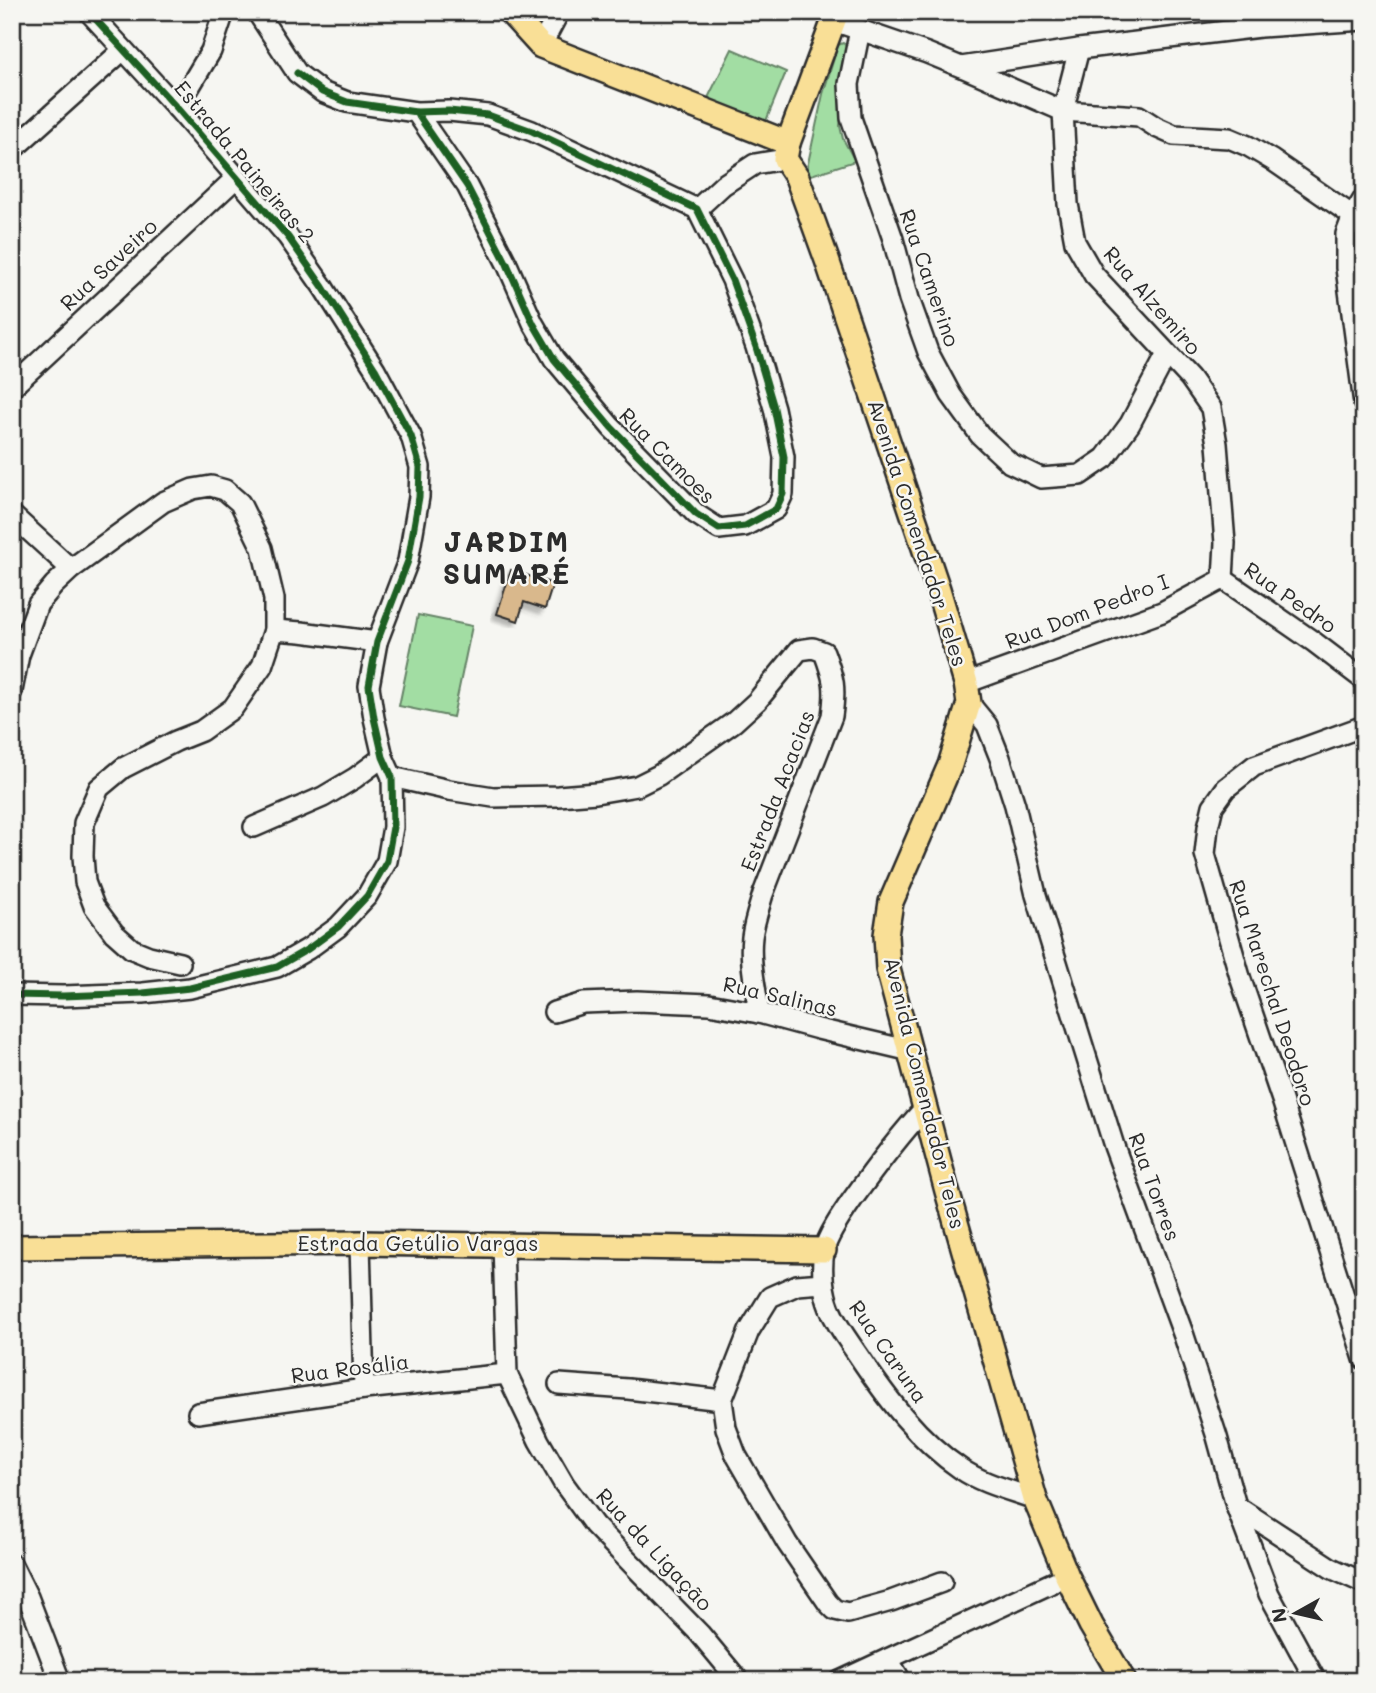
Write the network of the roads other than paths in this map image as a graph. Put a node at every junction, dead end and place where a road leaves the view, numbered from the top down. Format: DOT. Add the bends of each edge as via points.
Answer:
graph roads {
  1 [pos="89,12"];
  2 [pos="224,12"];
  3 [pos="257,12"];
  4 [pos="510,12"];
  5 [pos="559,12"];
  6 [pos="835,17"];
  7 [pos="1262,20"];
  8 [pos="1364,20"];
  9 [pos="860,30"];
  10 [pos="541,46"];
  11 [pos="123,50"];
  12 [pos="1079,50"];
  13 [pos="961,67"];
  14 [pos="177,108"];
  15 [pos="1063,111"];
  16 [pos="416,112"];
  17 [pos="12,150"];
  18 [pos="786,151"];
  19 [pos="237,177"];
  20 [pos="1364,198"];
  21 [pos="697,209"];
  22 [pos="1353,216"];
  23 [pos="1346,268"];
  24 [pos="1364,302"];
  25 [pos="1167,354"];
  26 [pos="12,387"];
  27 [pos="1364,404"];
  28 [pos="12,515"];
  29 [pos="71,569"];
  30 [pos="1223,579"];
  31 [pos="274,630"];
  32 [pos="377,642"];
  33 [pos="1364,680"];
  34 [pos="12,691"];
  35 [pos="967,693"];
  36 [pos="1364,726"];
  37 [pos="383,757"];
  38 [pos="391,777"];
  39 [pos="254,827"];
  40 [pos="180,963"];
  41 [pos="12,995"];
  42 [pos="554,1012"];
  43 [pos="759,1013"];
  44 [pos="911,1051"];
  45 [pos="925,1108"];
  46 [pos="360,1243"];
  47 [pos="503,1244"];
  48 [pos="12,1247"];
  49 [pos="824,1250"];
  50 [pos="823,1283"];
  51 [pos="1362,1350"];
  52 [pos="507,1374"];
  53 [pos="559,1384"];
  54 [pos="364,1389"];
  55 [pos="722,1400"];
  56 [pos="198,1413"];
  57 [pos="1035,1499"];
  58 [pos="1236,1506"];
  59 [pos="12,1565"];
  60 [pos="1067,1576"];
  61 [pos="942,1581"];
  62 [pos="1364,1583"];
  63 [pos="888,1659"];
  64 [pos="60,1681"];
  65 [pos="739,1681"];
  66 [pos="839,1681"];
  67 [pos="901,1681"];
  68 [pos="1124,1681"];
  69 [pos="1316,1681"];
  1 -- 11 [label="street, Estrada Paineiras 2"];
  2 -- 14 [label="street" via="211,51"];
  3 -- 16 [label="street" via="297,73 322,92 347,102"];
  4 -- 10 [label="main road"];
  5 -- 10 [label="street"];
  6 -- 9 [label="street"];
  6 -- 18 [label="main road"];
  7 -- 8 [label="street"];
  7 -- 12 [label="street"];
  9 -- 13 [label="street"];
  9 -- 25 [label="street, Rua Camerino" via="849,84 851,118 928,352 980,435 1010,463 1041,478 1080,475 1105,458 1130,424"];
  10 -- 18 [label="main road"];
  11 -- 14 [label="street, Estrada Paineiras 2"];
  11 -- 17 [label="street"];
  12 -- 13 [label="street"];
  12 -- 15 [label="street, Rua Alzemiro"];
  13 -- 15 [label="street"];
  14 -- 19 [label="street, Estrada Paineiras 2"];
  15 -- 22 [label="street" via="1139,116 1174,135 1229,138 1272,160"];
  15 -- 25 [label="street, Rua Alzemiro" via="1068,204 1075,242 1094,275"];
  16 -- 21 [label="street" via="488,115"];
  16 -- 21 [label="street, Rua Camoes" via="467,186 554,359 696,514 719,528 745,526 776,509 783,494 784,457 756,347 732,280"];
  18 -- 21 [label="street" via="755,164"];
  18 -- 35 [label="main road, Avenida Comendador Teles" via="938,589"];
  19 -- 26 [label="street, Rua Saveiro"];
  19 -- 32 [label="street, Estrada Paineiras 2" via="323,287 411,436 420,467 419,497 408,561"];
  20 -- 22 [label="street"];
  22 -- 23 [label="street" via="1346,234"];
  23 -- 24 [label="street"];
  23 -- 27 [label="street"];
  25 -- 30 [label="street, Rua Alzemiro" via="1211,408 1225,543"];
  28 -- 29 [label="street"];
  29 -- 31 [label="street" via="163,502 193,489 211,486 225,490 240,503 262,548 274,599"];
  29 -- 34 [label="street" via="38,604 19,655"];
  30 -- 33 [label="street, Rua Pedro"];
  30 -- 35 [label="street, Rua Dom Pedro I" via="1162,611"];
  31 -- 32 [label="street"];
  31 -- 40 [label="street" via="262,666 233,708 201,731 123,768 99,788 84,822 85,882 94,906 132,949"];
  32 -- 37 [label="street, Estrada Paineiras 2" via="369,686"];
  35 -- 44 [label="main road, Avenida Comendador Teles" via="950,765 891,902 886,935 888,969"];
  35 -- 58 [label="street, Rua Torres" via="1000,758 1036,895 1106,1119 1184,1336"];
  36 -- 51 [label="street, Rua Marechal Deodoro" via="1254,766 1226,788 1213,806 1205,854 1240,977"];
  37 -- 38 [label="street, Estrada Paineiras 2"];
  37 -- 39 [label="street" via="323,797"];
  38 -- 41 [label="street, Estrada Paineiras 2" via="393,827 387,861 367,896 338,927 277,967 190,988 143,993"];
  38 -- 43 [label="street, Estrada Acacias" via="493,797 558,796 637,786 734,722 799,650 824,652 835,693 832,716 755,920 751,956"];
  42 -- 43 [label="street, Rua Salinas" via="583,1003 637,1001 709,1004"];
  43 -- 44 [label="street, Rua Salinas"];
  44 -- 45 [label="main road, Avenida Comendador Teles"];
  45 -- 49 [label="street, Rua Caruna" via="897,1138 844,1212"];
  45 -- 57 [label="main road, Avenida Comendador Teles"];
  46 -- 47 [label="main road, Estrada Getúlio Vargas"];
  46 -- 48 [label="main road, Estrada Getúlio Vargas"];
  46 -- 54 [label="street"];
  47 -- 49 [label="main road, Estrada Getúlio Vargas"];
  47 -- 52 [label="street, Rua da Ligação"];
  49 -- 50 [label="street, Rua Caruna"];
  50 -- 55 [label="street" via="797,1285 770,1297 749,1331"];
  50 -- 57 [label="street, Rua Caruna" via="842,1332 908,1422 961,1469"];
  52 -- 54 [label="street, Rua Rosália"];
  52 -- 65 [label="street, Rua da Ligação" via="539,1441 594,1525"];
  53 -- 55 [label="street"];
  54 -- 56 [label="street, Rua Rosália"];
  55 -- 61 [label="street" via="736,1455 788,1543 835,1610 848,1613"];
  57 -- 60 [label="main road, Avenida Comendador Teles"];
  58 -- 62 [label="street" via="1331,1568"];
  58 -- 69 [label="street, Rua Torres" via="1269,1594"];
  59 -- 64 [label="street"];
  60 -- 63 [label="street"];
  60 -- 68 [label="main road, Avenida Comendador Teles"];
  63 -- 66 [label="street"];
  63 -- 67 [label="street"];
}
